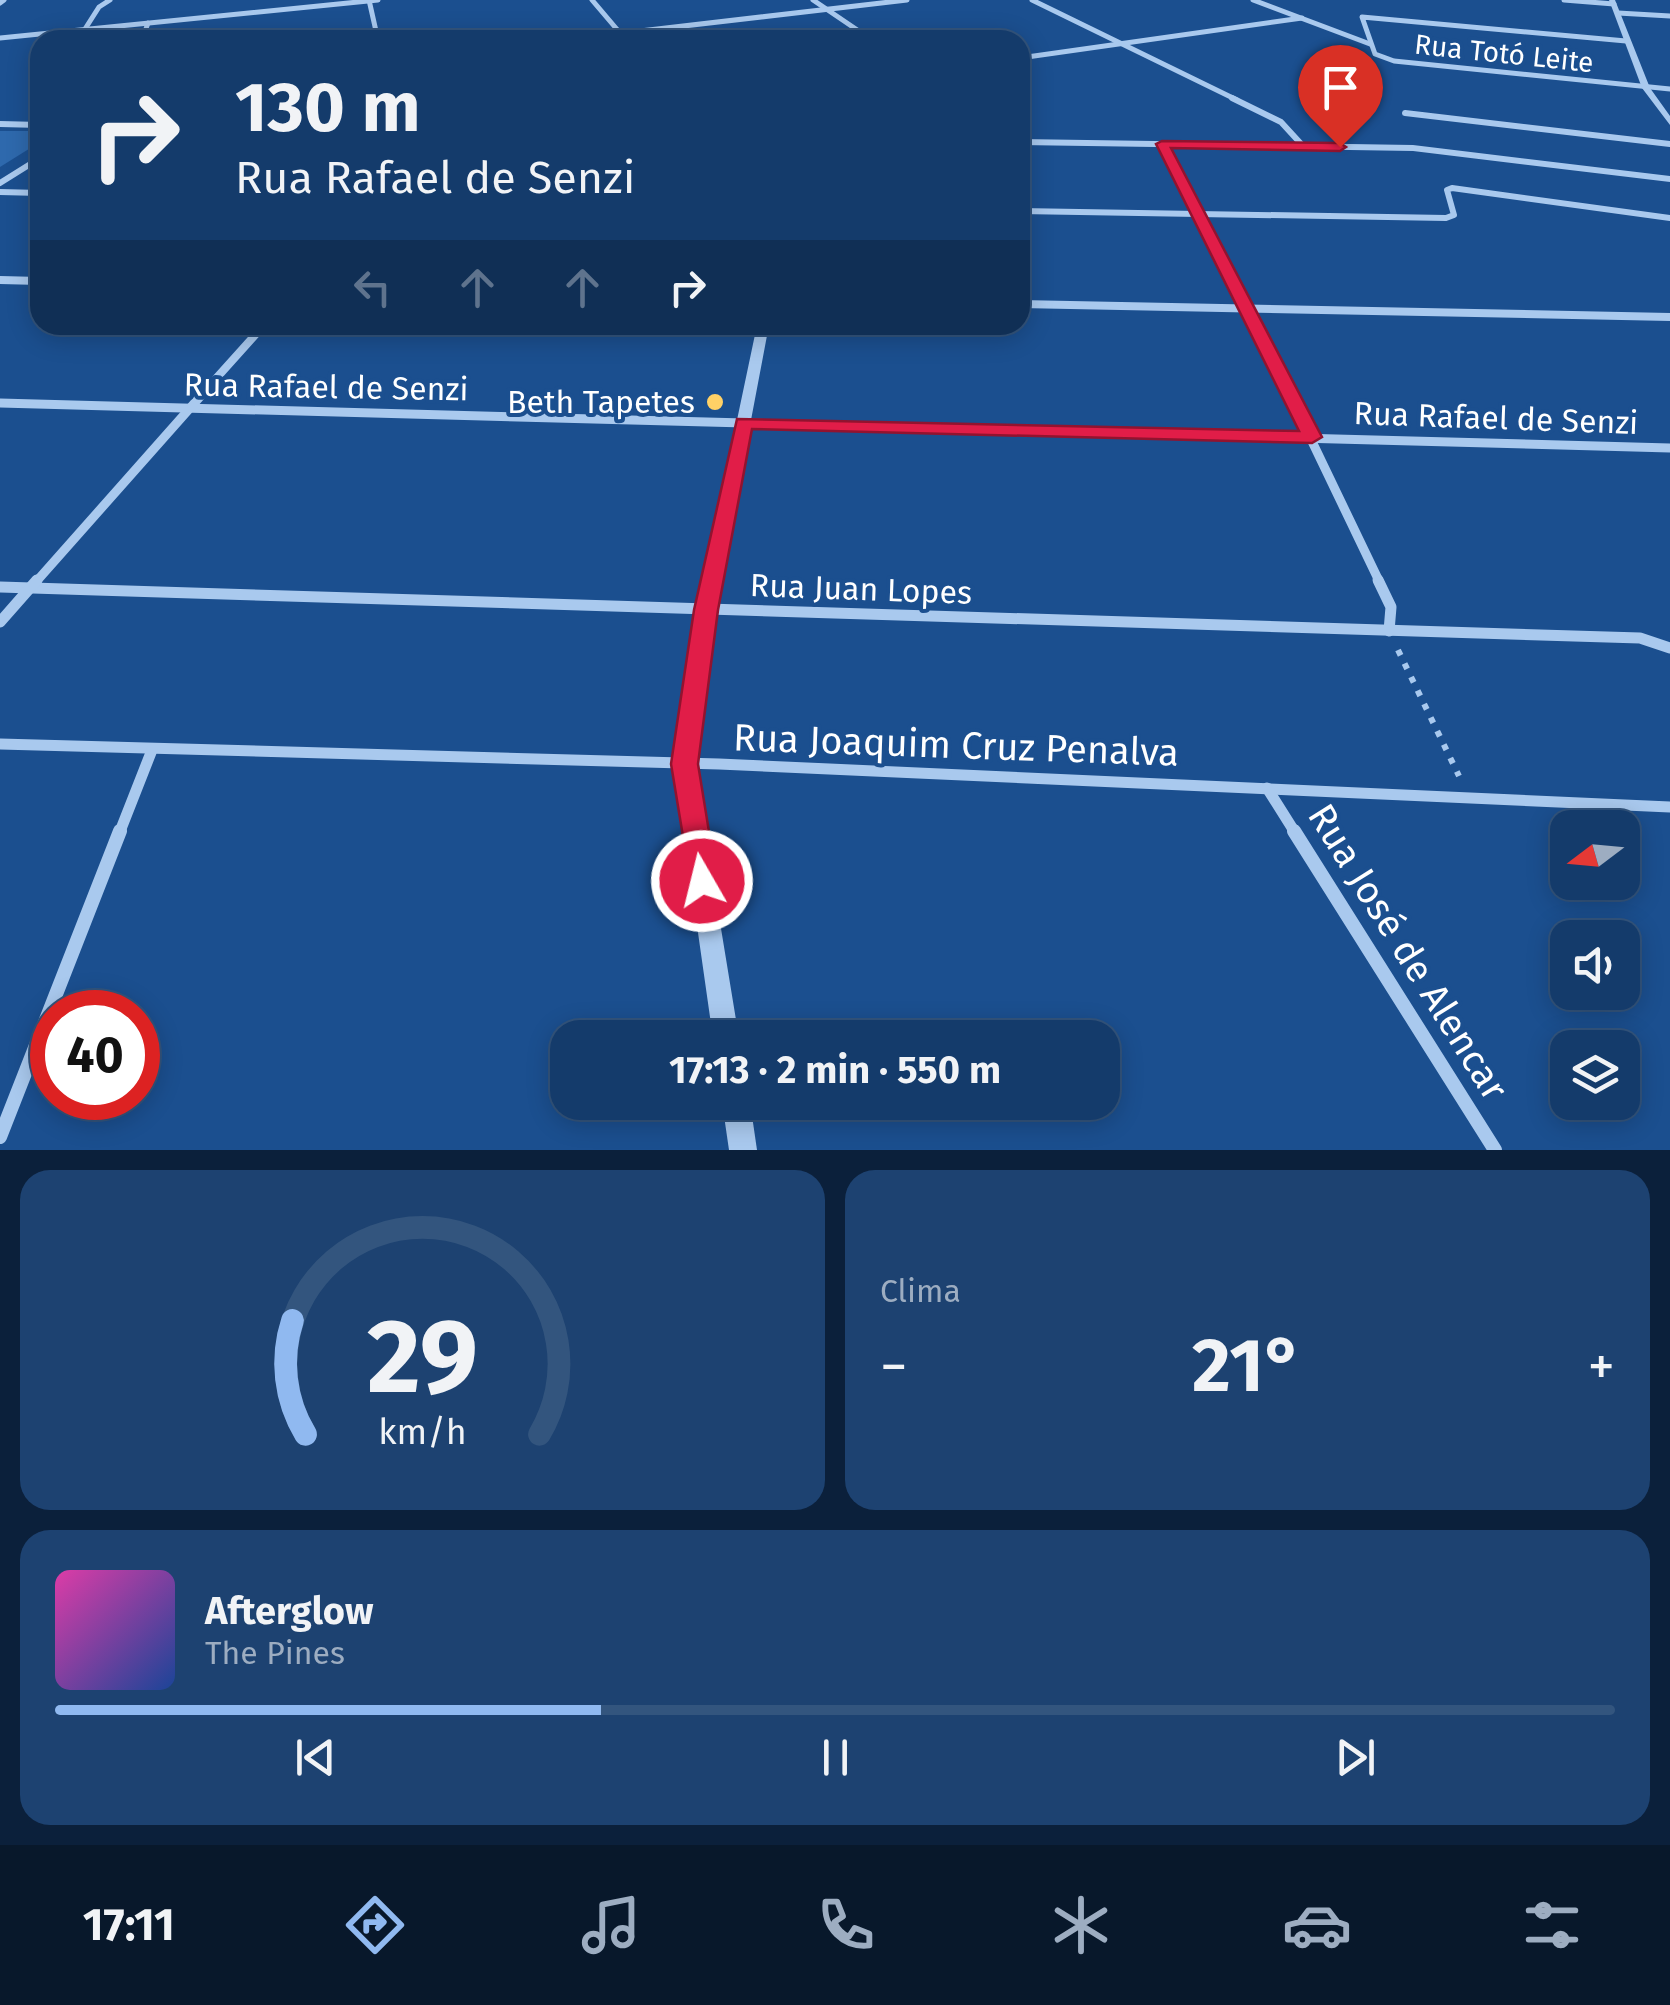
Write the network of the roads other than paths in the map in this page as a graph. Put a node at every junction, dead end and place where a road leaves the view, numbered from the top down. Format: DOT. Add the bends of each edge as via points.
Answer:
graph roads {
  1 [pos="110,0"];
  2 [pos="369,0"];
  3 [pos="378,0"];
  4 [pos="592,0"];
  5 [pos="813,0"];
  6 [pos="907,0"];
  7 [pos="1032,0"];
  8 [pos="1254,0"];
  9 [pos="1564,0"];
  10 [pos="1615,6"];
  11 [pos="827,10"];
  12 [pos="1670,16"];
  13 [pos="1302,18"];
  14 [pos="148,22"];
  15 [pos="85,29"];
  16 [pos="76,30"];
  17 [pos="145,30"];
  18 [pos="376,30"];
  19 [pos="617,30"];
  20 [pos="647,30"];
  21 [pos="857,30"];
  22 [pos="30,35"];
  23 [pos="0,38"];
  24 [pos="1626,41"];
  25 [pos="1370,44"];
  26 [pos="1122,45"];
  27 [pos="1030,57"];
  28 [pos="1646,88"];
  29 [pos="1670,89"];
  30 [pos="1405,113"];
  31 [pos="1670,122"];
  32 [pos="0,124"];
  33 [pos="30,125"];
  34 [pos="1030,142"];
  35 [pos="1162,144"];
  36 [pos="1670,144"];
  37 [pos="1303,146"];
  38 [pos="30,164"];
  39 [pos="1670,178"];
  40 [pos="0,183"];
  41 [pos="0,192"];
  42 [pos="30,193"];
  43 [pos="1030,212"];
  44 [pos="1197,215"];
  45 [pos="1670,218"];
  46 [pos="0,280"];
  47 [pos="30,281"];
  48 [pos="1030,304"];
  49 [pos="1247,308"];
  50 [pos="1670,317"];
  51 [pos="255,335"];
  52 [pos="761,335"];
  53 [pos="0,403"];
  54 [pos="189,409"];
  55 [pos="744,423"];
  56 [pos="1312,437"];
  57 [pos="1670,448"];
  58 [pos="0,587"];
  59 [pos="30,588"];
  60 [pos="706,610"];
  61 [pos="0,622"];
  62 [pos="1389,631"];
  63 [pos="1665,645"];
  64 [pos="0,744"];
  65 [pos="152,750"];
  66 [pos="684,764"];
  67 [pos="1266,788"];
  68 [pos="1670,808"];
  69 [pos="723,1020"];
  70 [pos="739,1120"];
  71 [pos="0,1137"];
  72 [pos="743,1150"];
  73 [pos="1496,1150"];
  1 -- 15 [label="street"];
  2 -- 3 [label="street"];
  2 -- 14 [label="street"];
  2 -- 18 [label="street"];
  4 -- 19 [label="street"];
  5 -- 11 [label="street"];
  6 -- 11 [label="street"];
  7 -- 26 [label="street"];
  8 -- 13 [label="street"];
  9 -- 10 [label="street"];
  10 -- 12 [label="street"];
  10 -- 24 [label="street"];
  11 -- 20 [label="street"];
  11 -- 21 [label="street"];
  13 -- 25 [label="street"];
  13 -- 26 [label="street"];
  14 -- 15 [label="street"];
  14 -- 17 [label="street"];
  15 -- 16 [label="street"];
  22 -- 23 [label="street"];
  24 -- 25 [label="street, Rua Totó Leite" via="1362,17"];
  24 -- 28 [label="street"];
  25 -- 28 [label="street, Rua Totó Leite" via="1375,54 1394,61"];
  26 -- 27 [label="street"];
  26 -- 37 [label="street" via="1281,122"];
  28 -- 29 [label="street, Rua Totó Leite"];
  28 -- 31 [label="street"];
  30 -- 36 [label="street"];
  32 -- 33 [label="street"];
  34 -- 35 [label="street"];
  35 -- 37 [label="street"];
  35 -- 44 [label="street"];
  37 -- 39 [label="street" via="1424,149"];
  38 -- 40 [label="street"];
  41 -- 42 [label="street"];
  43 -- 44 [label="street"];
  44 -- 45 [label="street" via="1446,218 1454,215 1447,190 1458,188"];
  44 -- 49 [label="street"];
  46 -- 47 [label="street"];
  48 -- 49 [label="street"];
  49 -- 50 [label="street"];
  49 -- 56 [label="street"];
  51 -- 54 [label="street"];
  52 -- 55 [label="street"];
  53 -- 54 [label="street, Rua Rafael de Senzi"];
  54 -- 55 [label="street, Rua Rafael de Senzi"];
  54 -- 59 [label="street"];
  55 -- 56 [label="street, Rua Rafael de Senzi"];
  55 -- 60 [label="street"];
  56 -- 57 [label="street, Rua Rafael de Senzi"];
  56 -- 62 [label="street" via="1391,607"];
  58 -- 59 [label="street, Rua Juan Lopes"];
  59 -- 60 [label="street, Rua Juan Lopes"];
  59 -- 61 [label="street"];
  60 -- 62 [label="street, Rua Juan Lopes"];
  60 -- 66 [label="street"];
  62 -- 63 [label="street, Rua Juan Lopes" via="1640,638"];
  64 -- 65 [label="street, Rua Joaquim Cruz Penalva"];
  65 -- 66 [label="street, Rua Joaquim Cruz Penalva"];
  65 -- 71 [label="street"];
  66 -- 67 [label="street, Rua Joaquim Cruz Penalva"];
  66 -- 69 [label="street"];
  67 -- 68 [label="street, Rua Joaquim Cruz Penalva"];
  67 -- 73 [label="street, Rua José de Alencar"];
  70 -- 72 [label="street"];
}
